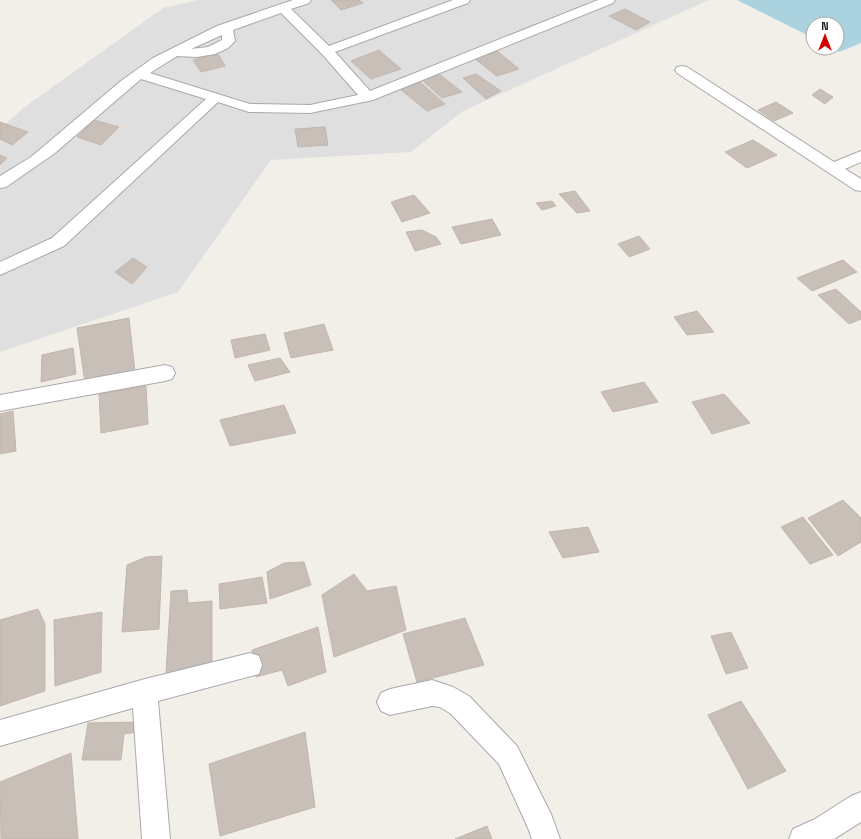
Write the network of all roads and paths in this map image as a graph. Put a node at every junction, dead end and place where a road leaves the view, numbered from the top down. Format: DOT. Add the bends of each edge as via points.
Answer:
graph roads {
  1 [pos="305,0"];
  2 [pos="464,0"];
  3 [pos="609,0"];
  4 [pos="283,8"];
  5 [pos="327,51"];
  6 [pos="682,70"];
  7 [pos="139,74"];
  8 [pos="216,96"];
  9 [pos="368,97"];
  10 [pos="861,156"];
  11 [pos="833,168"];
  12 [pos="0,183"];
  13 [pos="861,186"];
  14 [pos="0,269"];
  15 [pos="164,373"];
  16 [pos="0,403"];
  17 [pos="250,665"];
  18 [pos="145,692"];
  19 [pos="390,702"];
  20 [pos="0,733"];
  21 [pos="861,806"];
  22 [pos="819,836"];
  23 [pos="156,839"];
  24 [pos="546,839"];
  1 -- 4 [label="street"];
  2 -- 5 [label="street"];
  3 -- 9 [label="street"];
  4 -- 5 [label="street"];
  4 -- 7 [label="street" via="194,40"];
  5 -- 9 [label="street"];
  6 -- 11 [label="street"];
  7 -- 8 [label="street"];
  7 -- 12 [label="street" via="36,160"];
  8 -- 9 [label="street" via="249,108 310,109"];
  8 -- 14 [label="street" via="58,242"];
  10 -- 11 [label="street"];
  11 -- 13 [label="street"];
  15 -- 16 [label="street"];
  17 -- 18 [label="street"];
  18 -- 20 [label="street"];
  18 -- 23 [label="street"];
  19 -- 24 [label="street" via="432,693 460,705 508,755"];
  21 -- 22 [label="street"];
}
